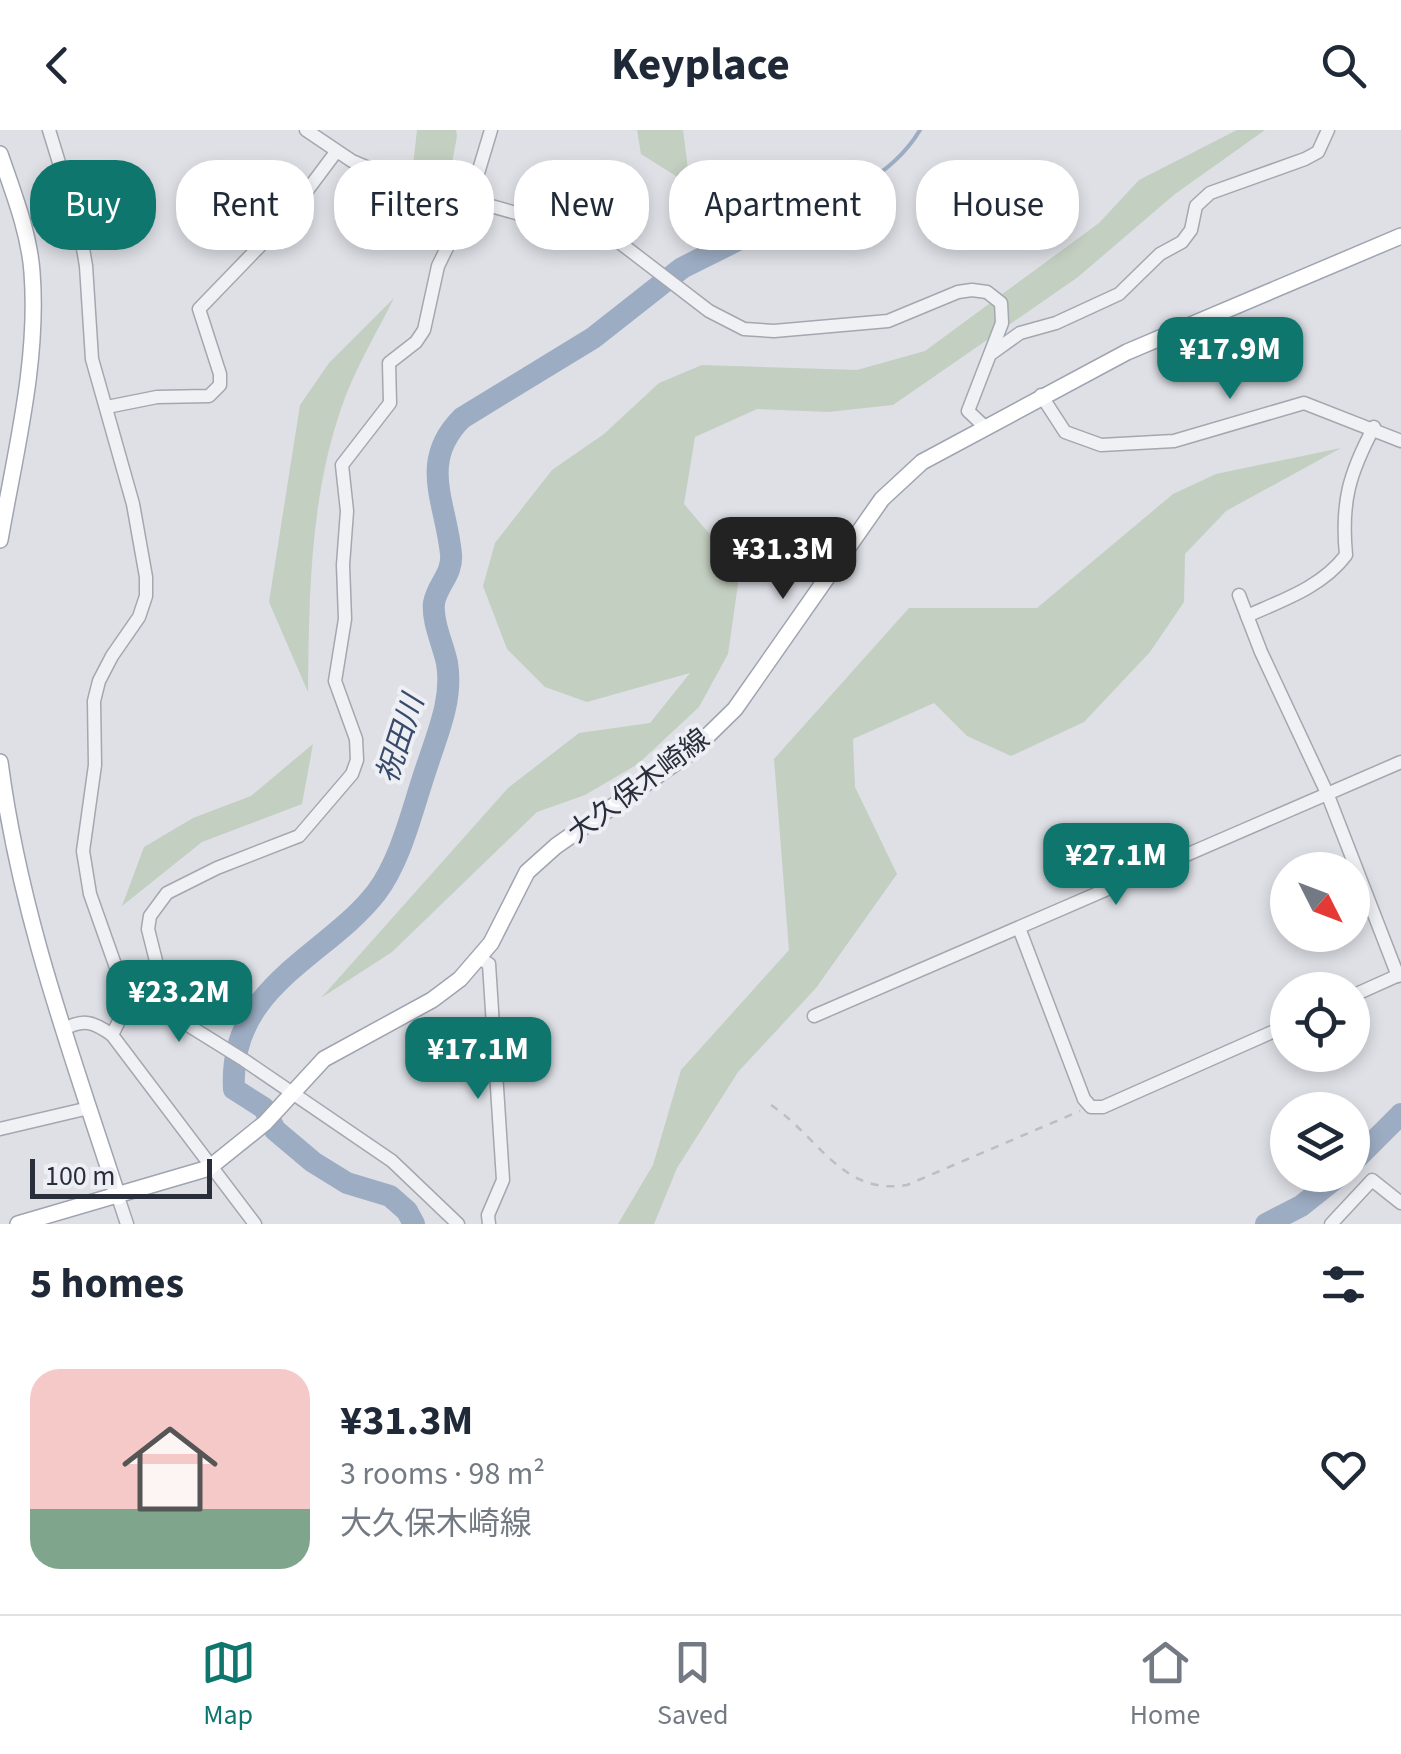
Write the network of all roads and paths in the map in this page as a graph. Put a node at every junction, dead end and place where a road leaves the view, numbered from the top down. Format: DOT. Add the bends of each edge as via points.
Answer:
graph roads {
  1 [pos="49,130"];
  2 [pos="306,130"];
  3 [pos="491,130"];
  4 [pos="1328,130"];
  5 [pos="336,152"];
  6 [pos="0,154"];
  7 [pos="353,160"];
  8 [pos="482,160"];
  9 [pos="494,209"];
  10 [pos="1401,236"];
  11 [pos="446,250"];
  12 [pos="992,352"];
  13 [pos="1042,395"];
  14 [pos="106,407"];
  15 [pos="986,427"];
  16 [pos="1374,428"];
  17 [pos="1401,441"];
  18 [pos="0,540"];
  19 [pos="1239,595"];
  20 [pos="1247,616"];
  21 [pos="0,762"];
  22 [pos="1401,762"];
  23 [pos="1327,794"];
  24 [pos="5,838"];
  25 [pos="1019,928"];
  26 [pos="479,958"];
  27 [pos="1400,975"];
  28 [pos="1370,988"];
  29 [pos="124,990"];
  30 [pos="146,1000"];
  31 [pos="814,1016"];
  32 [pos="63,1030"];
  33 [pos="1270,1033"];
  34 [pos="112,1035"];
  35 [pos="291,1092"];
  36 [pos="771,1104"];
  37 [pos="1091,1107"];
  38 [pos="89,1108"];
  39 [pos="0,1129"];
  40 [pos="209,1168"];
  41 [pos="118,1197"];
  42 [pos="1401,1204"];
  43 [pos="18,1224"];
  44 [pos="127,1224"];
  45 [pos="255,1224"];
  46 [pos="458,1224"];
  47 [pos="489,1224"];
  48 [pos="1331,1224"];
  1 -- 14 [label="street" via="80,231 92,360"];
  2 -- 5 [label="street"];
  3 -- 8 [label="street"];
  4 -- 12 [label="street" via="1318,152 1306,159 1210,194 1196,206 1182,242 1119,294 1020,332"];
  5 -- 7 [label="street"];
  5 -- 14 [label="street" via="285,220 198,309 220,385 209,396"];
  6 -- 18 [label="main road" via="32,271 31,356"];
  9 -- 12 [label="street" via="619,242 732,324 760,331 888,321 958,292 981,290 1003,311"];
  10 -- 13 [label="main road, 大久保木崎線" via="1126,352"];
  11 -- 30 [label="street" via="424,330 389,363 390,403 342,464 345,619 335,680 356,739 352,774 300,836 167,893 150,916 158,969"];
  12 -- 15 [label="street" via="968,412"];
  13 -- 15 [label="main road, 大久保木崎線"];
  13 -- 16 [label="street" via="1064,432 1101,445 1174,441 1304,402"];
  14 -- 29 [label="street" via="133,504 146,596 96,691 95,765 82,851"];
  15 -- 26 [label="main road, 大久保木崎線" via="902,478 734,709 691,752 527,872"];
  16 -- 17 [label="street"];
  16 -- 20 [label="street" via="1352,467 1342,514 1346,556 1306,590"];
  19 -- 20 [label="street"];
  20 -- 23 [label="street"];
  21 -- 24 [label="main road"];
  22 -- 23 [label="street"];
  23 -- 25 [label="street"];
  23 -- 27 [label="street"];
  24 -- 32 [label="main road"];
  25 -- 31 [label="street"];
  25 -- 37 [label="street"];
  26 -- 35 [label="main road, 大久保木崎線" via="432,1000 324,1059"];
  26 -- 47 [label="street" via="489,964 503,1180"];
  27 -- 28 [label="street"];
  29 -- 30 [label="street"];
  29 -- 34 [label="street" via="124,1014"];
  30 -- 35 [label="street"];
  32 -- 34 [label="street" via="96,1023"];
  32 -- 38 [label="main road"];
  33 -- 37 [label="street"];
  34 -- 40 [label="street"];
  35 -- 40 [label="main road, 大久保木崎線"];
  35 -- 46 [label="street" via="392,1161"];
  36 -- 37 [label="path" via="849,1176 891,1188"];
  38 -- 39 [label="street"];
  38 -- 41 [label="main road"];
  40 -- 41 [label="main road, 大久保木崎線"];
  40 -- 45 [label="street"];
  41 -- 43 [label="main road, 大久保木崎線"];
  41 -- 44 [label="street"];
  42 -- 48 [label="street" via="1372,1180"];
}
